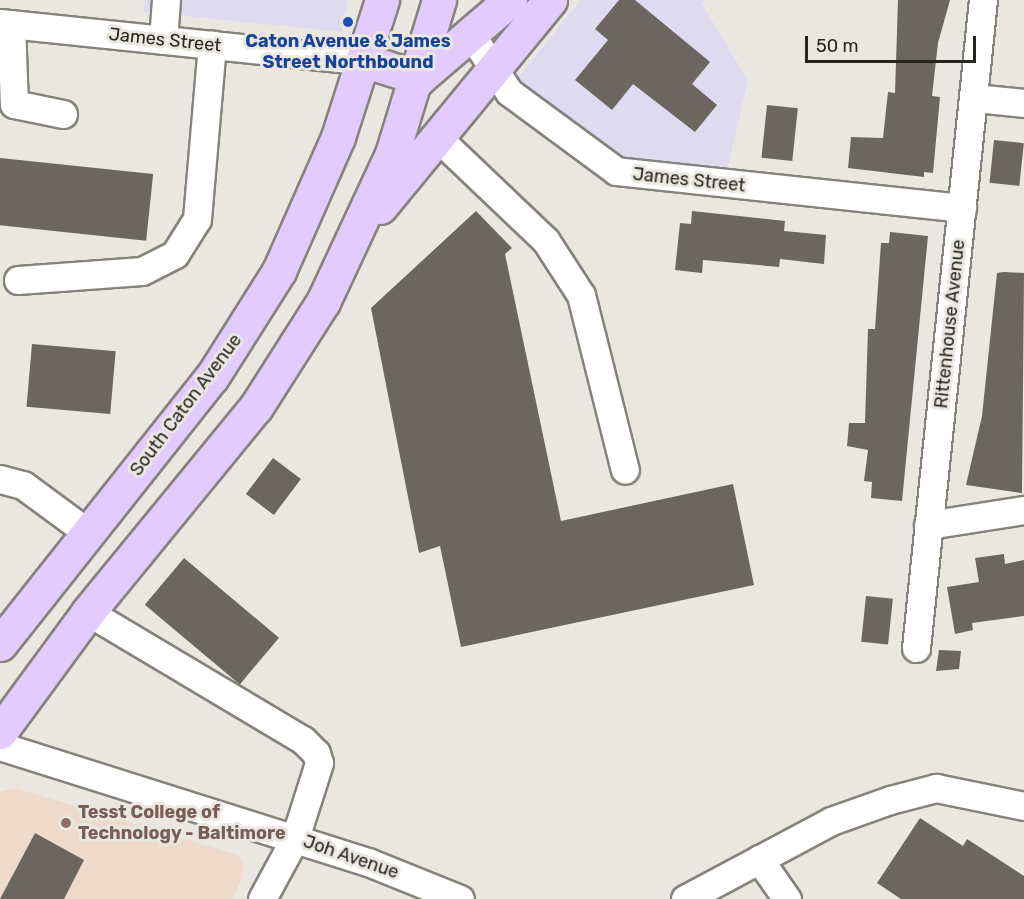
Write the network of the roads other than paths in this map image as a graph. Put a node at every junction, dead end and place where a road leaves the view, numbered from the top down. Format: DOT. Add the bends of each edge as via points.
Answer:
graph roads {
  1 [pos="166,0"];
  2 [pos="382,0"];
  3 [pos="439,0"];
  4 [pos="510,0"];
  5 [pos="550,0"];
  6 [pos="983,0"];
  7 [pos="6,24"];
  8 [pos="472,36"];
  9 [pos="163,40"];
  10 [pos="212,45"];
  11 [pos="366,62"];
  12 [pos="492,70"];
  13 [pos="419,78"];
  14 [pos="974,98"];
  15 [pos="1024,103"];
  16 [pos="63,114"];
  17 [pos="438,138"];
  18 [pos="962,208"];
  19 [pos="356,236"];
  20 [pos="18,280"];
  21 [pos="625,470"];
  22 [pos="0,479"];
  23 [pos="1024,510"];
  24 [pos="928,525"];
  25 [pos="87,532"];
  26 [pos="88,612"];
  27 [pos="0,644"];
  28 [pos="916,648"];
  29 [pos="0,732"];
  30 [pos="0,746"];
  31 [pos="1024,806"];
  32 [pos="295,838"];
  33 [pos="759,859"];
  34 [pos="262,899"];
  35 [pos="460,899"];
  36 [pos="685,899"];
  37 [pos="787,899"];
  1 -- 9 [label="street"];
  2 -- 11 [label="main road, South Caton Avenue"];
  3 -- 13 [label="main road"];
  4 -- 8 [label="main road"];
  5 -- 12 [label="main road"];
  6 -- 14 [label="street, Rittenhouse Avenue"];
  7 -- 9 [label="street, James Street"];
  7 -- 16 [label="street" via="14,104"];
  8 -- 12 [label="street, James Street"];
  8 -- 13 [label="main road"];
  9 -- 10 [label="street, James Street"];
  10 -- 11 [label="street, James Street"];
  10 -- 20 [label="street" via="197,219 175,254 142,271"];
  11 -- 13 [label="main road"];
  11 -- 25 [label="main road, South Caton Avenue" via="308,210 279,271 212,377"];
  12 -- 17 [label="main road"];
  12 -- 18 [label="street, James Street" via="509,92 616,171"];
  13 -- 19 [label="main road"];
  14 -- 15 [label="street"];
  14 -- 18 [label="street, Rittenhouse Avenue"];
  17 -- 19 [label="main road"];
  17 -- 21 [label="street" via="546,241 581,295"];
  18 -- 24 [label="street, Rittenhouse Avenue"];
  19 -- 26 [label="main road" via="323,302 255,407"];
  22 -- 25 [label="street" via="23,485"];
  23 -- 24 [label="street"];
  24 -- 28 [label="street, Rittenhouse Avenue"];
  25 -- 27 [label="main road, South Caton Avenue"];
  26 -- 29 [label="main road"];
  26 -- 32 [label="street" via="303,740 316,753 319,763"];
  30 -- 32 [label="street, Joh Avenue"];
  31 -- 33 [label="street" via="936,788 831,821"];
  32 -- 34 [label="street"];
  32 -- 35 [label="street, Joh Avenue"];
  33 -- 36 [label="street"];
  33 -- 37 [label="street"];
}
